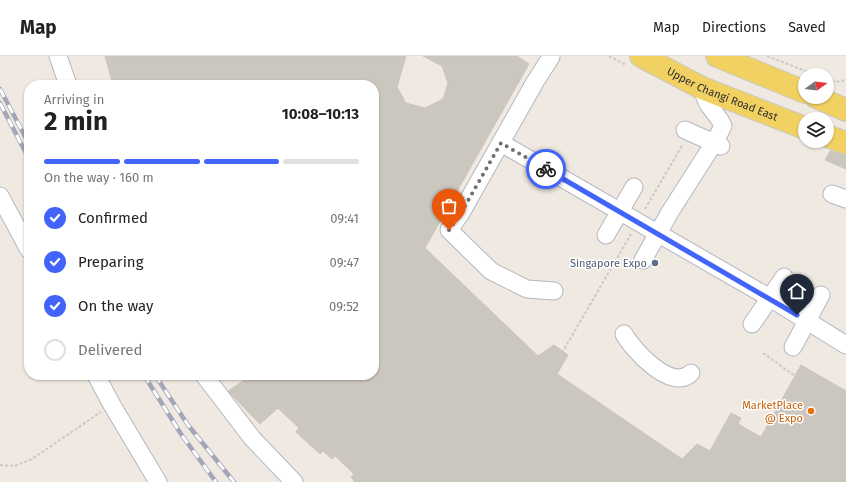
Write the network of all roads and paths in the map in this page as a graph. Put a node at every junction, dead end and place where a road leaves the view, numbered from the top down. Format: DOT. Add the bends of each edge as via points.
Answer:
graph roads {
  1 [pos="58,56"];
  2 [pos="641,56"];
  3 [pos="717,56"];
  4 [pos="767,56"];
  5 [pos="551,57"];
  6 [pos="742,61"];
  7 [pos="798,68"];
  8 [pos="66,80"];
  9 [pos="846,80"];
  10 [pos="834,82"];
  11 [pos="701,87"];
  12 [pos="798,89"];
  13 [pos="832,104"];
  14 [pos="846,110"];
  15 [pos="798,125"];
  16 [pos="685,130"];
  17 [pos="834,139"];
  18 [pos="501,143"];
  19 [pos="846,144"];
  20 [pos="717,145"];
  21 [pos="634,187"];
  22 [pos="0,196"];
  23 [pos="619,211"];
  24 [pos="658,234"];
  25 [pos="606,235"];
  26 [pos="24,241"];
  27 [pos="643,260"];
  28 [pos="784,278"];
  29 [pos="554,291"];
  30 [pos="821,295"];
  31 [pos="770,298"];
  32 [pos="806,320"];
  33 [pos="752,324"];
  34 [pos="624,334"];
  35 [pos="846,344"];
  36 [pos="792,347"];
  37 [pos="763,353"];
  38 [pos="691,374"];
  39 [pos="795,376"];
  40 [pos="99,380"];
  41 [pos="208,380"];
  42 [pos="112,405"];
  43 [pos="0,465"];
  44 [pos="158,482"];
  45 [pos="294,482"];
  1 -- 8 [label="lane"];
  2 -- 11 [label="main road, Upper Changi Road East"];
  3 -- 6 [label="main road"];
  4 -- 7 [label="path"];
  5 -- 18 [label="lane"];
  6 -- 12 [label="main road"];
  9 -- 10 [label="path"];
  11 -- 15 [label="main road, Upper Changi Road East"];
  11 -- 20 [label="lane" via="722,126"];
  13 -- 14 [label="main road"];
  16 -- 20 [label="lane"];
  17 -- 19 [label="main road"];
  18 -- 23 [label="lane"];
  18 -- 29 [label="lane" via="449,230 473,248 491,271 527,289"];
  20 -- 24 [label="lane" via="670,212"];
  21 -- 23 [label="lane"];
  22 -- 26 [label="lane"];
  23 -- 24 [label="lane"];
  23 -- 25 [label="lane"];
  24 -- 27 [label="lane"];
  24 -- 31 [label="lane"];
  28 -- 31 [label="lane"];
  30 -- 32 [label="lane"];
  31 -- 32 [label="lane"];
  31 -- 33 [label="lane"];
  32 -- 35 [label="lane"];
  32 -- 36 [label="lane"];
  34 -- 38 [label="lane" via="644,360 665,374 680,378"];
  37 -- 39 [label="path"];
  40 -- 42 [label="lane"];
  41 -- 45 [label="lane" via="252,438"];
  42 -- 43 [label="path" via="32,459 15,466"];
  42 -- 44 [label="lane"];
}
